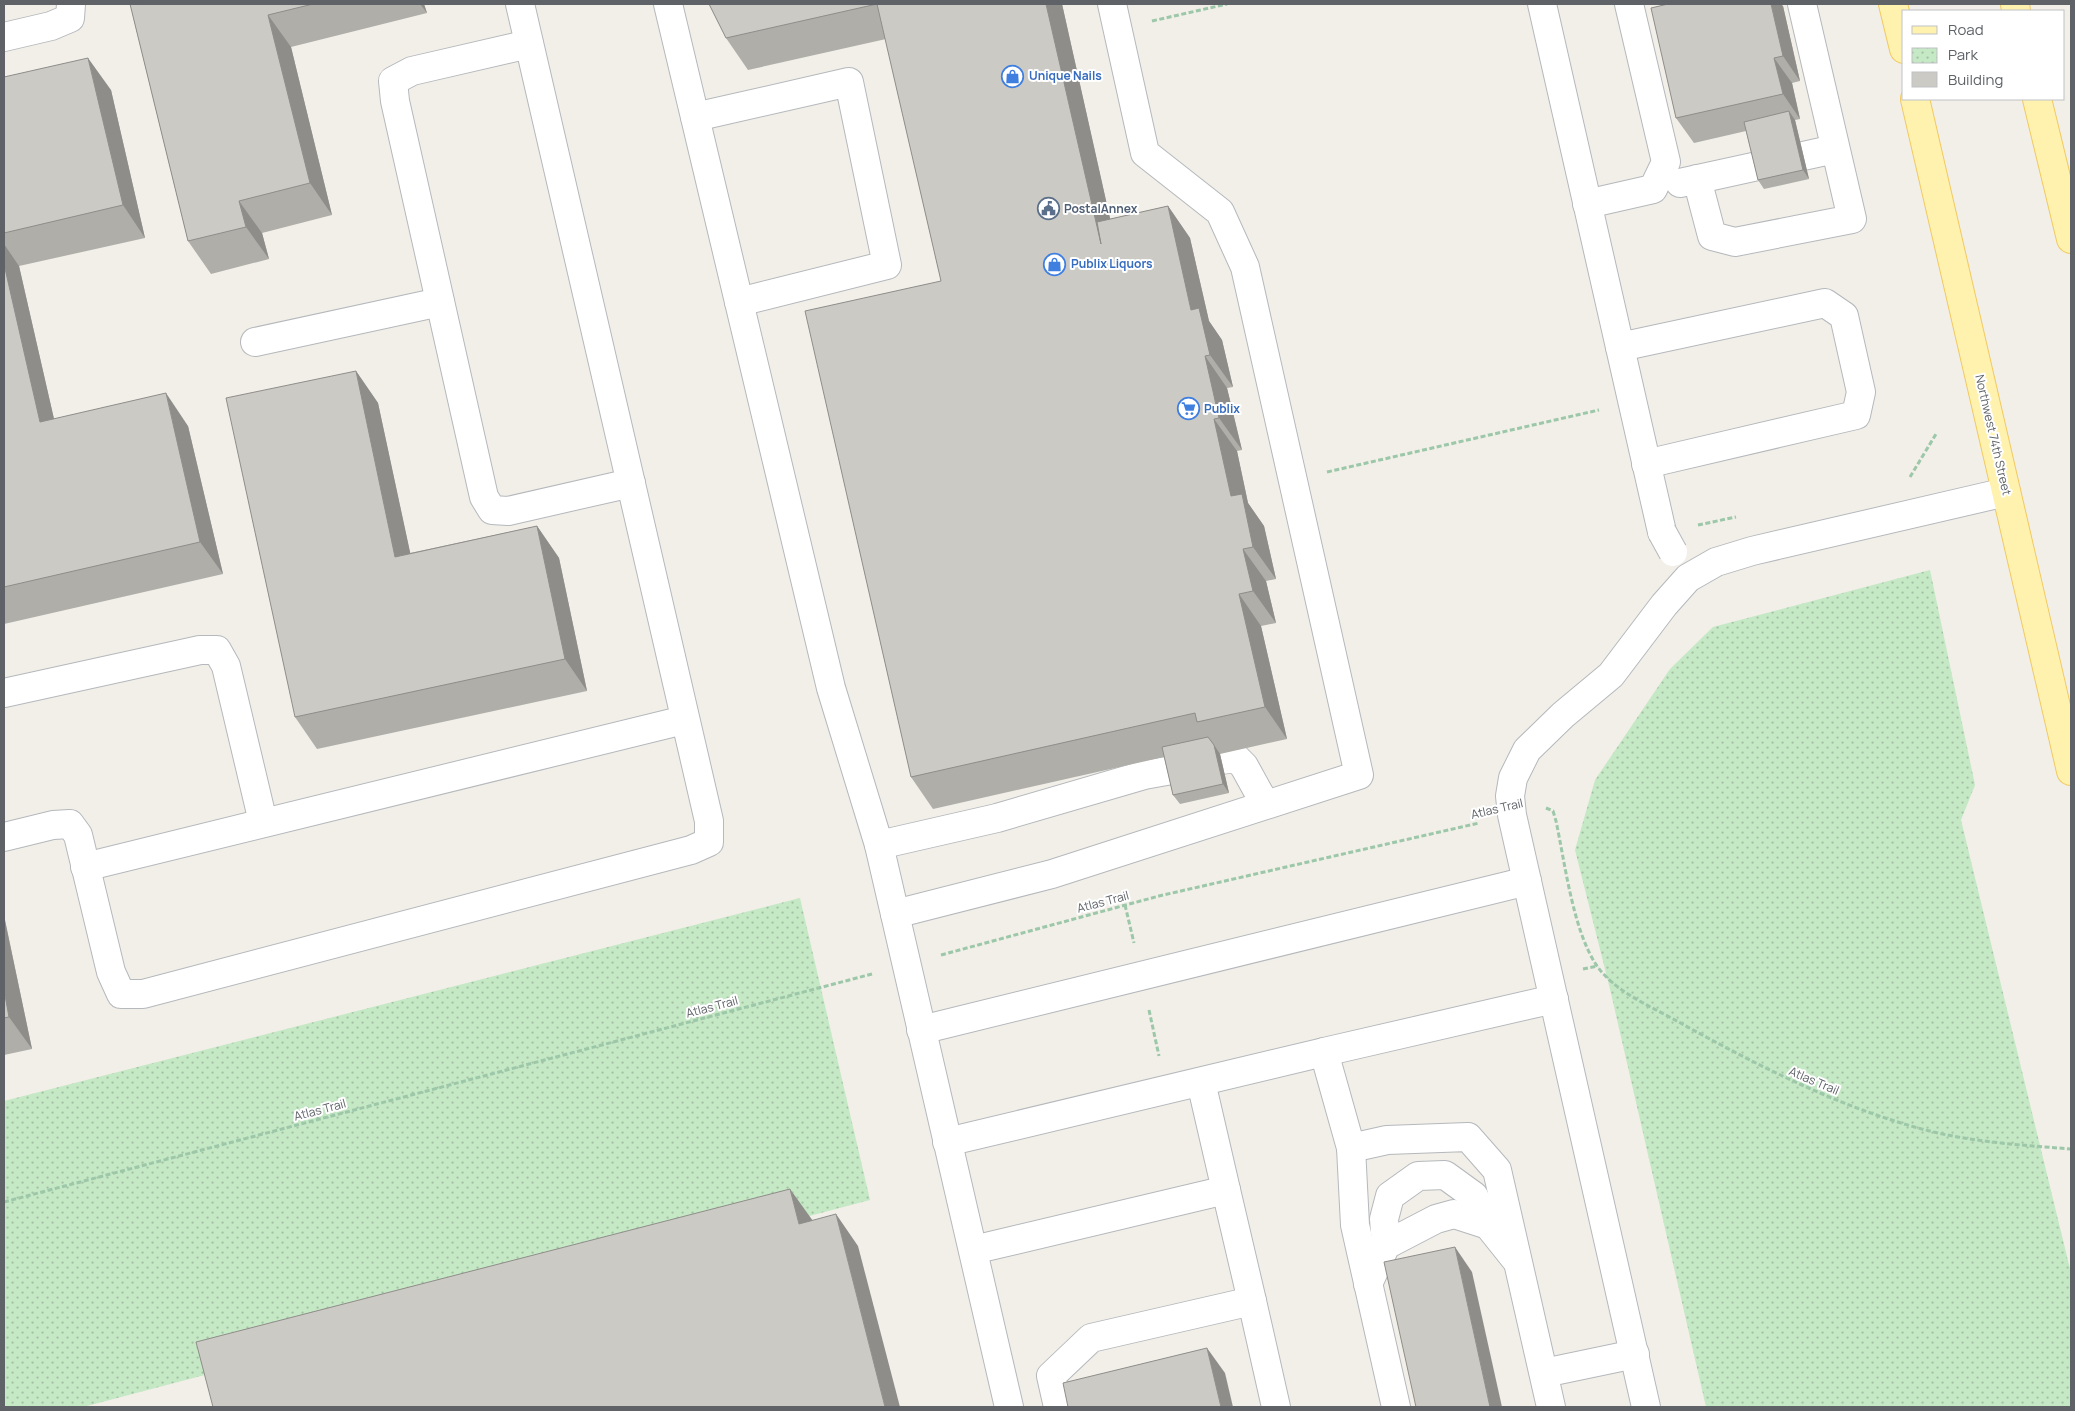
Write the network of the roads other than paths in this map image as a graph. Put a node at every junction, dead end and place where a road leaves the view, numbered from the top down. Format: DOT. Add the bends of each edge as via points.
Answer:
graph roads {
  1 [pos="71,4"];
  2 [pos="520,4"];
  3 [pos="668,4"];
  4 [pos="1542,4"];
  5 [pos="1628,4"];
  6 [pos="1802,4"];
  7 [pos="1894,4"];
  8 [pos="1114,16"];
  9 [pos="4,37"];
  10 [pos="1902,39"];
  11 [pos="529,44"];
  12 [pos="1915,100"];
  13 [pos="2038,100"];
  14 [pos="695,117"];
  15 [pos="1835,148"];
  16 [pos="1698,179"];
  17 [pos="1653,189"];
  18 [pos="1587,204"];
  19 [pos="2071,239"];
  20 [pos="440,302"];
  21 [pos="739,302"];
  22 [pos="255,342"];
  23 [pos="1620,347"];
  24 [pos="1646,464"];
  25 [pos="631,483"];
  26 [pos="2006,492"];
  27 [pos="1688,578"];
  28 [pos="4,693"];
  29 [pos="684,720"];
  30 [pos="1221,760"];
  31 [pos="1172,770"];
  32 [pos="2071,771"];
  33 [pos="1266,804"];
  34 [pos="263,822"];
  35 [pos="4,837"];
  36 [pos="879,844"];
  37 [pos="85,867"];
  38 [pos="1527,881"];
  39 [pos="894,914"];
  40 [pos="1554,999"];
  41 [pos="922,1030"];
  42 [pos="1324,1052"];
  43 [pos="1201,1082"];
  44 [pos="947,1142"];
  45 [pos="1351,1148"];
  46 [pos="1226,1190"];
  47 [pos="1488,1226"];
  48 [pos="1386,1245"];
  49 [pos="973,1250"];
  50 [pos="1520,1266"];
  51 [pos="1368,1284"];
  52 [pos="1252,1301"];
  53 [pos="1635,1354"];
  54 [pos="1544,1374"];
  55 [pos="1009,1407"];
  56 [pos="1058,1407"];
  57 [pos="1276,1407"];
  58 [pos="1396,1407"];
  59 [pos="1551,1407"];
  60 [pos="1646,1407"];
  1 -- 9 [label="lane" via="70,18"];
  2 -- 11 [label="lane"];
  3 -- 14 [label="lane"];
  4 -- 18 [label="lane"];
  5 -- 17 [label="lane" via="1666,162"];
  6 -- 15 [label="lane"];
  7 -- 10 [label="main road"];
  8 -- 33 [label="lane" via="1145,154 1220,212 1245,267 1359,775"];
  11 -- 20 [label="lane" via="412,71 393,81 394,101"];
  11 -- 25 [label="lane"];
  12 -- 26 [label="main road, Northwest 74th Street"];
  13 -- 19 [label="main road"];
  14 -- 21 [label="lane"];
  14 -- 21 [label="lane" via="849,82 887,266"];
  15 -- 16 [label="lane"];
  15 -- 16 [label="lane" via="1852,219 1734,242 1712,236"];
  16 -- 17 [label="lane"];
  17 -- 18 [label="lane"];
  18 -- 23 [label="lane"];
  20 -- 22 [label="lane"];
  20 -- 25 [label="lane" via="484,497 492,510 508,510"];
  21 -- 36 [label="lane" via="831,688"];
  23 -- 24 [label="lane"];
  23 -- 24 [label="lane" via="1825,303 1844,316 1860,392 1856,415"];
  24 -- 27 [label="lane" via="1667,542"];
  25 -- 29 [label="lane"];
  26 -- 27 [label="lane" via="1752,551 1716,562"];
  26 -- 32 [label="main road, Northwest 74th Street"];
  27 -- 38 [label="lane" via="1611,675 1527,750 1513,778 1510,796"];
  28 -- 34 [label="lane" via="200,650 217,650 226,666"];
  29 -- 34 [label="lane"];
  29 -- 37 [label="lane" via="709,821 709,842 691,850 143,994 121,994 111,972"];
  30 -- 33 [label="lane" via="1236,758"];
  31 -- 36 [label="lane" via="1144,775 996,818"];
  33 -- 39 [label="lane" via="1052,874"];
  34 -- 37 [label="lane"];
  35 -- 37 [label="lane" via="70,824 78,835"];
  36 -- 39 [label="lane"];
  38 -- 40 [label="lane"];
  38 -- 41 [label="lane"];
  39 -- 41 [label="lane"];
  40 -- 42 [label="lane"];
  40 -- 53 [label="lane"];
  41 -- 44 [label="lane"];
  42 -- 43 [label="lane"];
  42 -- 45 [label="lane"];
  43 -- 44 [label="lane"];
  43 -- 46 [label="lane"];
  44 -- 49 [label="lane"];
  45 -- 50 [label="lane" via="1387,1140 1468,1137 1497,1170"];
  45 -- 51 [label="lane" via="1355,1225"];
  46 -- 49 [label="lane"];
  46 -- 52 [label="lane"];
  47 -- 48 [label="lane" via="1454,1214 1436,1219"];
  47 -- 48 [label="lane" via="1474,1196 1445,1175 1418,1176 1390,1196 1384,1219"];
  47 -- 50 [label="lane"];
  48 -- 51 [label="lane"];
  49 -- 55 [label="lane"];
  50 -- 54 [label="lane"];
  51 -- 58 [label="lane"];
  52 -- 56 [label="lane" via="1091,1338 1051,1376"];
  52 -- 57 [label="lane"];
  53 -- 54 [label="lane"];
  53 -- 60 [label="lane"];
  54 -- 59 [label="lane"];
}
